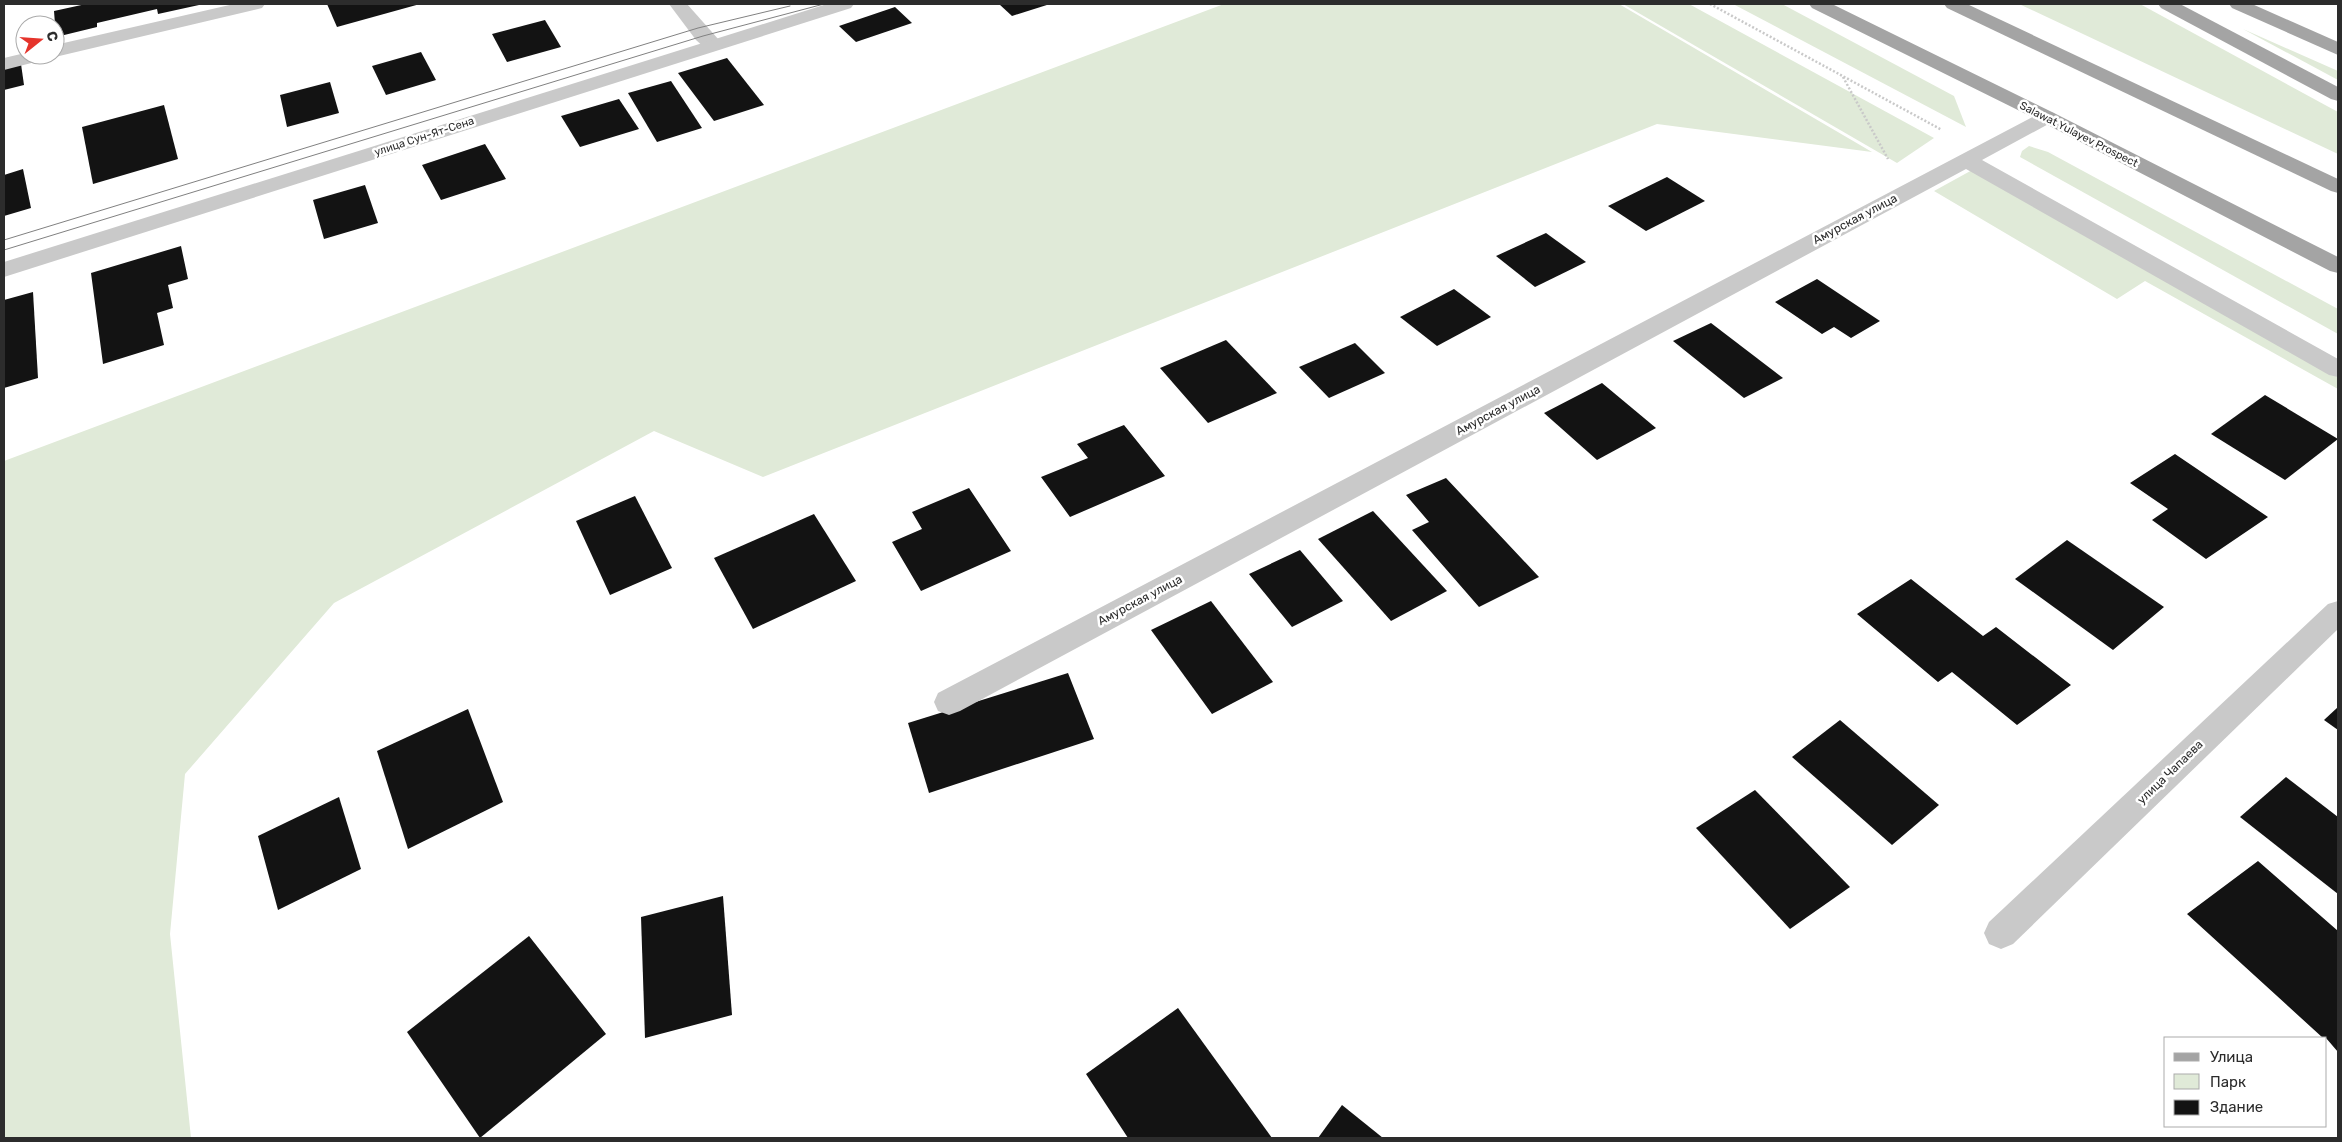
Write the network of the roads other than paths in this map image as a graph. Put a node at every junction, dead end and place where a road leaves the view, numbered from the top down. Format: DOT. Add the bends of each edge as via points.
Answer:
graph roads {
  1 [pos="256,4"];
  2 [pos="678,4"];
  3 [pos="844,4"];
  4 [pos="1818,4"];
  5 [pos="1953,4"];
  6 [pos="2167,4"];
  7 [pos="2238,4"];
  8 [pos="712,44"];
  9 [pos="65,49"];
  10 [pos="2338,49"];
  11 [pos="2338,95"];
  12 [pos="2047,117"];
  13 [pos="1966,160"];
  14 [pos="2338,187"];
  15 [pos="2338,266"];
  16 [pos="4,270"];
  17 [pos="2338,369"];
  18 [pos="2338,612"];
  19 [pos="949,702"];
  20 [pos="2001,933"];
  1 -- 9 [label="street"];
  2 -- 8 [label="street"];
  3 -- 8 [label="street, улица Сун-Ят-Сена"];
  4 -- 12 [label="main road, Salawat Yulayev Prospect"];
  5 -- 14 [label="main road"];
  6 -- 11 [label="main road"];
  7 -- 10 [label="main road"];
  8 -- 16 [label="street, улица Сун-Ят-Сена"];
  12 -- 13 [label="street, Амурская улица"];
  12 -- 15 [label="main road, Salawat Yulayev Prospect"];
  13 -- 17 [label="street"];
  13 -- 19 [label="street, Амурская улица"];
  18 -- 20 [label="street, улица Чапаева"];
}
